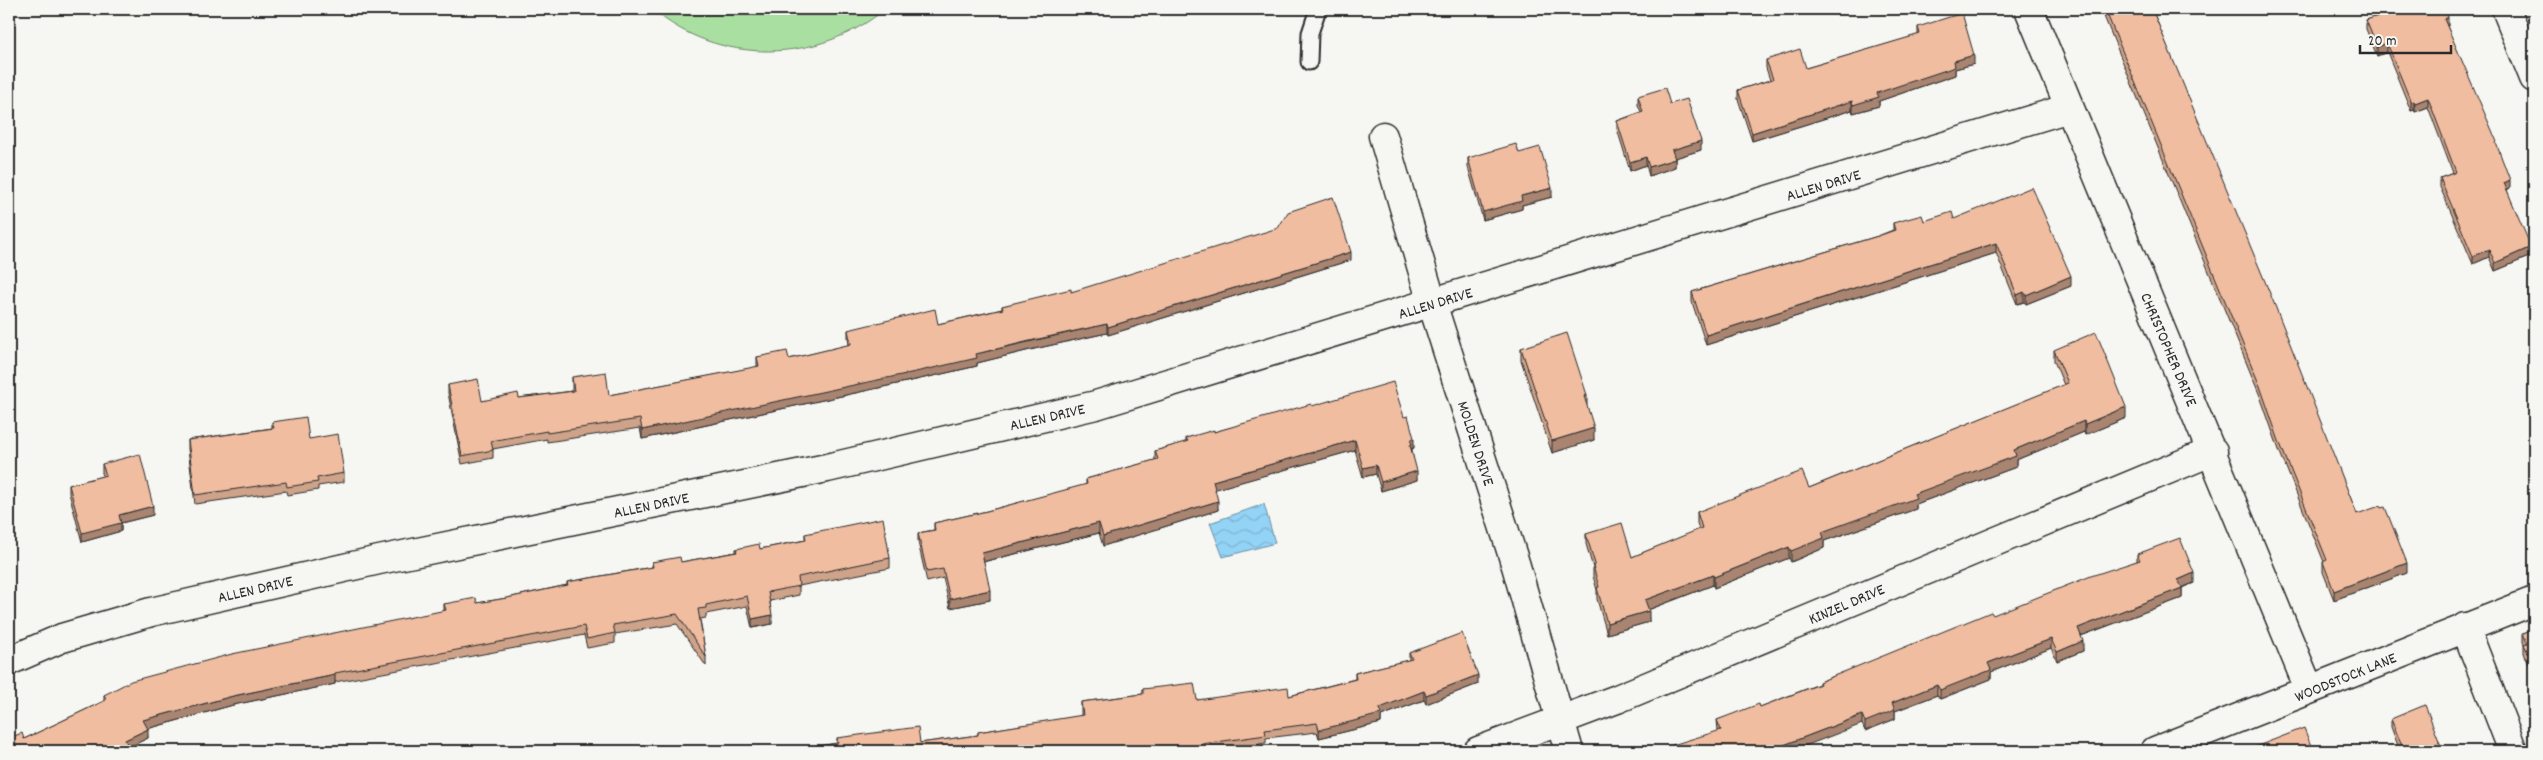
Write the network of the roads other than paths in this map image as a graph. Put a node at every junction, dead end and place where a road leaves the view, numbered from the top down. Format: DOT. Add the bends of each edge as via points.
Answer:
graph roads {
  1 [pos="1318,9"];
  2 [pos="2029,9"];
  3 [pos="2506,9"];
  4 [pos="1309,62"];
  5 [pos="2534,78"];
  6 [pos="2069,108"];
  7 [pos="1383,136"];
  8 [pos="1432,303"];
  9 [pos="2213,451"];
  10 [pos="2534,601"];
  11 [pos="2465,627"];
  12 [pos="9,661"];
  13 [pos="2309,690"];
  14 [pos="1560,722"];
  15 [pos="1478,751"];
  16 [pos="1569,751"];
  17 [pos="2155,751"];
  18 [pos="2513,751"];
  1 -- 4 [label="lane" via="1310,33"];
  2 -- 6 [label="street, CHRISTOPHER DRIVE"];
  3 -- 5 [label="street"];
  6 -- 8 [label="street, ALLEN DRIVE"];
  6 -- 9 [label="street, CHRISTOPHER DRIVE"];
  7 -- 8 [label="street, MOLDEN DRIVE"];
  8 -- 12 [label="street, ALLEN DRIVE" via="1096,405 827,468 379,560 151,612 62,638"];
  8 -- 14 [label="street, MOLDEN DRIVE" via="1516,566"];
  9 -- 13 [label="street, CHRISTOPHER DRIVE"];
  9 -- 14 [label="street, KINZEL DRIVE"];
  10 -- 11 [label="street, WOODSTOCK LANE"];
  11 -- 13 [label="street, WOODSTOCK LANE"];
  11 -- 18 [label="street"];
  13 -- 17 [label="street, WOODSTOCK LANE"];
  14 -- 15 [label="street, KINZEL DRIVE"];
  14 -- 16 [label="street, MOLDEN DRIVE"];
}
